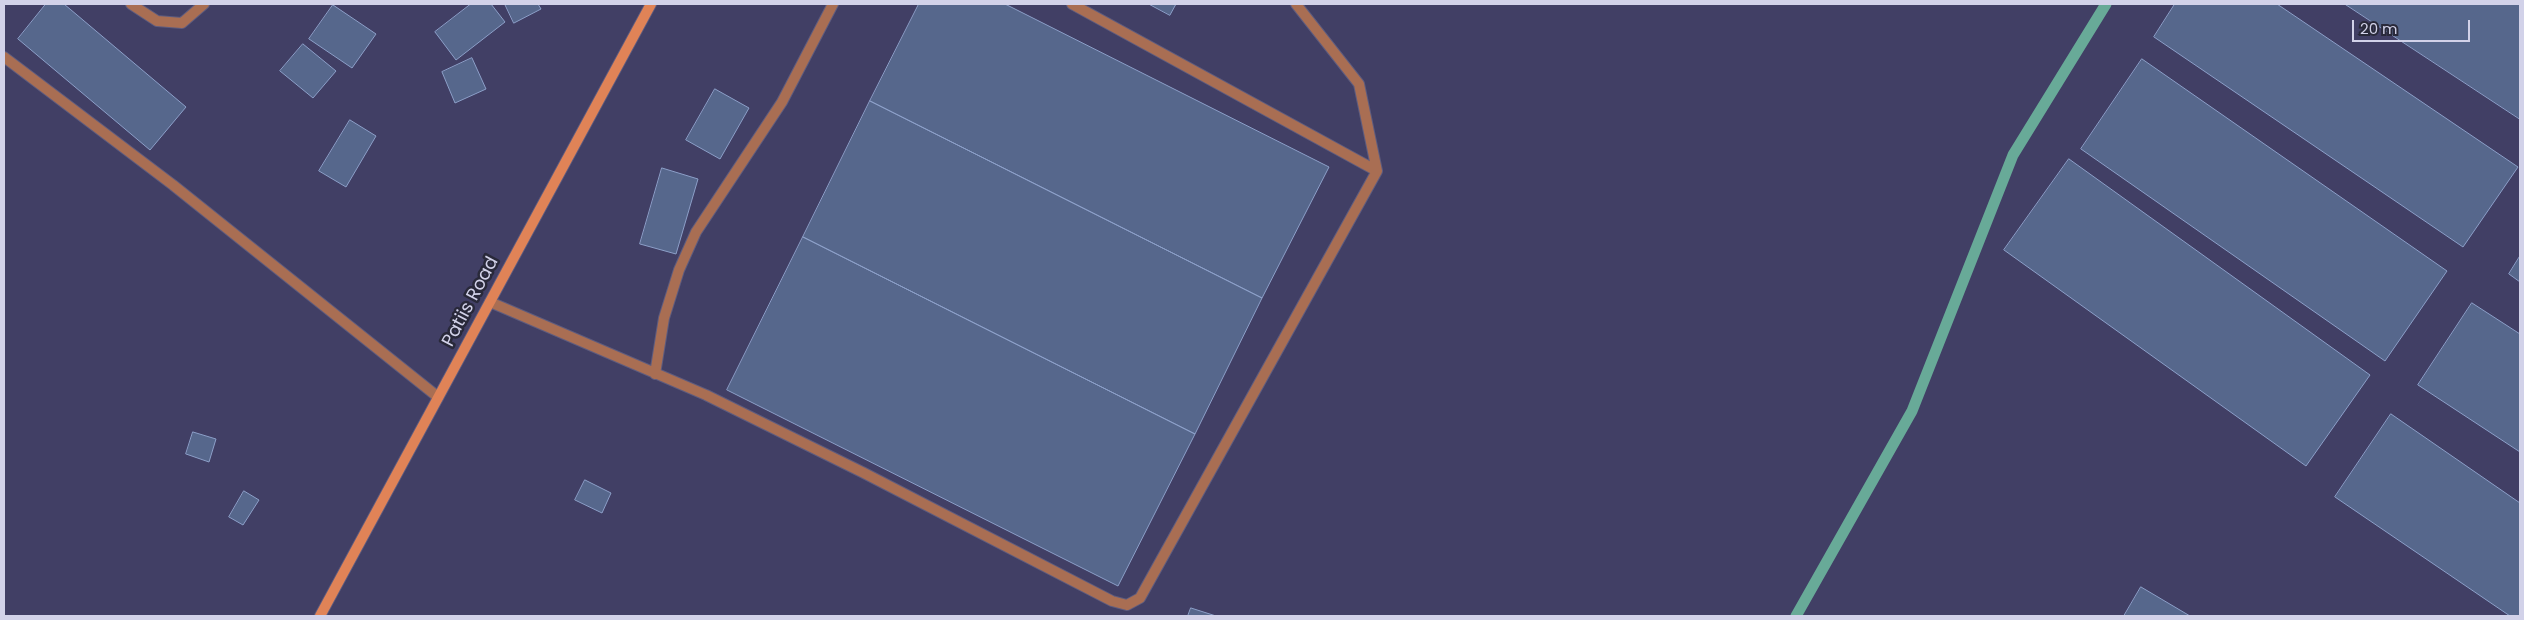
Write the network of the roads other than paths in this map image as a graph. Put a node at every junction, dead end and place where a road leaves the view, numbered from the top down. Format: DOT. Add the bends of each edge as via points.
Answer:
graph roads {
  1 [pos="131,4"];
  2 [pos="204,4"];
  3 [pos="651,4"];
  4 [pos="833,4"];
  5 [pos="1072,4"];
  6 [pos="1296,4"];
  7 [pos="4,57"];
  8 [pos="1377,171"];
  9 [pos="490,302"];
  10 [pos="655,374"];
  11 [pos="438,397"];
  12 [pos="320,616"];
  1 -- 2 [label="street" via="157,21 182,23"];
  3 -- 9 [label="street, Patiis Road"];
  4 -- 10 [label="street" via="782,102 696,232 679,270 664,318"];
  5 -- 8 [label="street"];
  6 -- 8 [label="street" via="1359,84"];
  7 -- 11 [label="street" via="173,184"];
  8 -- 10 [label="street" via="1140,598 1127,605 1112,601 706,395"];
  9 -- 10 [label="street"];
  9 -- 11 [label="street, Patiis Road"];
  11 -- 12 [label="street, Patiis Road"];
}
